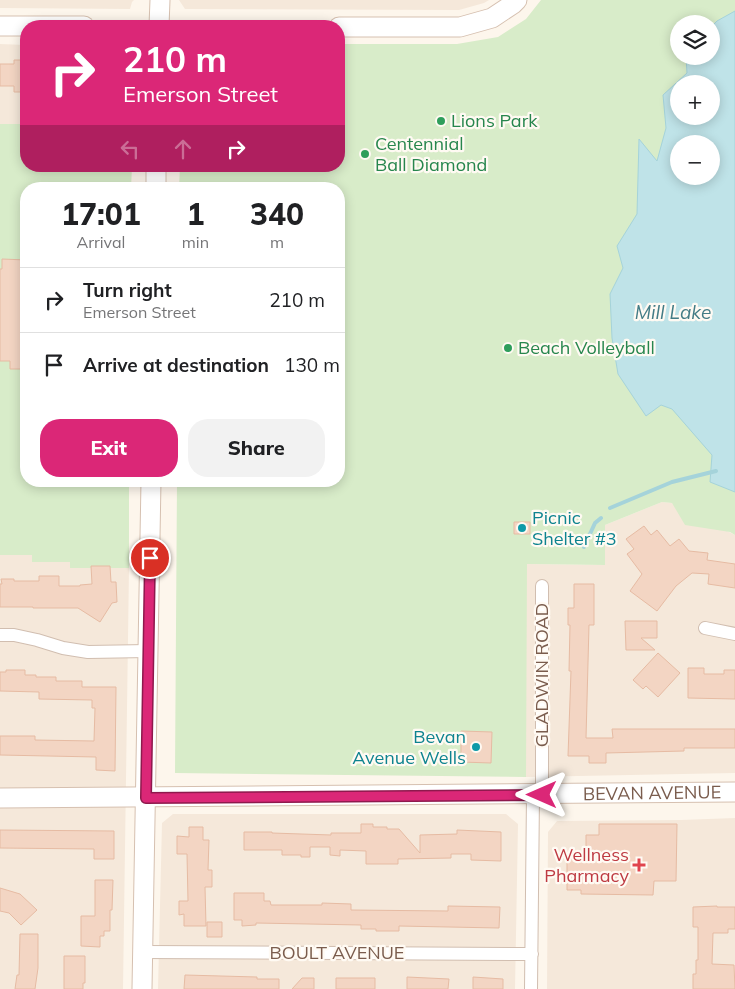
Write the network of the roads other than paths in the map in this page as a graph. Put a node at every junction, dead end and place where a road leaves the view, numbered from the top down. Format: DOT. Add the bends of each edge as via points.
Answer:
graph roads {
  1 [pos="160,0"];
  2 [pos="517,0"];
  3 [pos="159,20"];
  4 [pos="0,26"];
  5 [pos="20,26"];
  6 [pos="345,27"];
  7 [pos="151,487"];
  8 [pos="542,586"];
  9 [pos="705,628"];
  10 [pos="735,634"];
  11 [pos="0,635"];
  12 [pos="148,651"];
  13 [pos="735,792"];
  14 [pos="538,795"];
  15 [pos="0,798"];
  16 [pos="146,798"];
  17 [pos="143,952"];
  18 [pos="532,954"];
  19 [pos="142,989"];
  20 [pos="531,989"];
  1 -- 3 [label="main road"];
  2 -- 6 [label="main road" via="492,18 460,27"];
  4 -- 5 [label="main road"];
  7 -- 12 [label="main road"];
  8 -- 14 [label="street, GLADWIN ROAD"];
  9 -- 10 [label="street"];
  11 -- 12 [label="street" via="21,636 88,652"];
  12 -- 16 [label="main road"];
  13 -- 14 [label="main road, BEVAN AVENUE"];
  14 -- 16 [label="main road, BEVAN AVENUE"];
  14 -- 18 [label="street, GLADWIN ROAD"];
  15 -- 16 [label="main road, BEVAN AVENUE"];
  16 -- 17 [label="main road"];
  17 -- 18 [label="street, BOULT AVENUE"];
  17 -- 19 [label="main road"];
  18 -- 20 [label="street, GLADWIN ROAD"];
}
